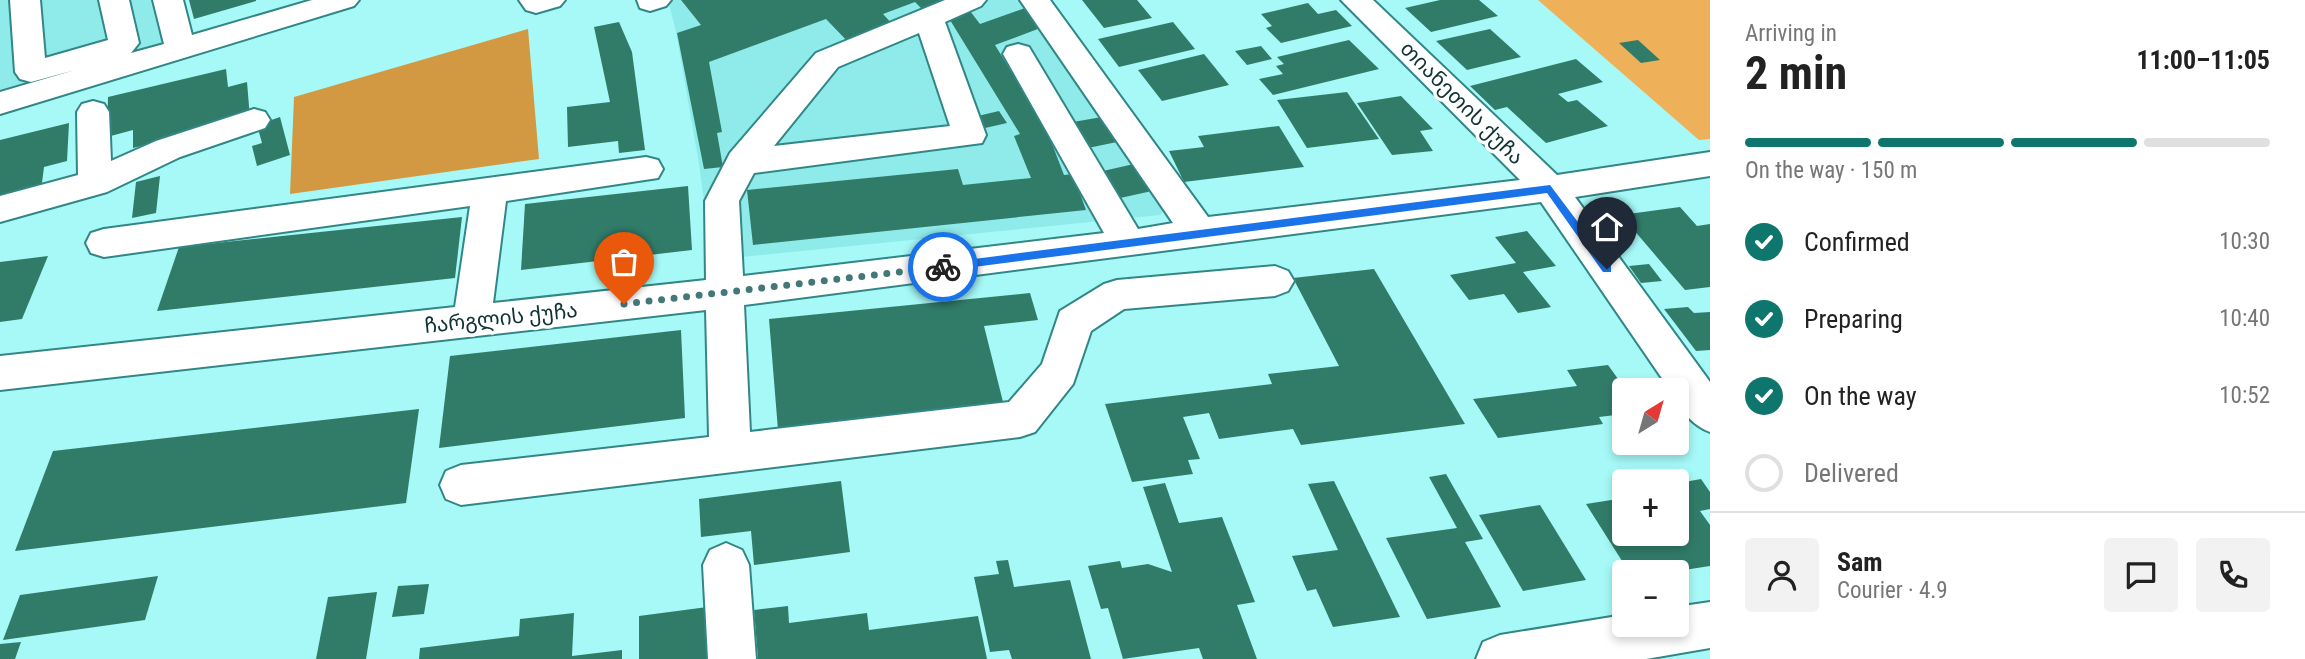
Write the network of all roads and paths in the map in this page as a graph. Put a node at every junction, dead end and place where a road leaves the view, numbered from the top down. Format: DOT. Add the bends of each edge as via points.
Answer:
graph roads {
  1 [pos="25,0"];
  2 [pos="114,0"];
  3 [pos="169,0"];
  4 [pos="344,0"];
  5 [pos="534,0"];
  6 [pos="550,0"];
  7 [pos="971,0"];
  8 [pos="1035,0"];
  9 [pos="1356,0"];
  10 [pos="929,17"];
  11 [pos="180,49"];
  12 [pos="1018,54"];
  13 [pos="0,103"];
  14 [pos="93,112"];
  15 [pos="254,120"];
  16 [pos="742,162"];
  17 [pos="1710,164"];
  18 [pos="646,169"];
  19 [pos="95,183"];
  20 [pos="1550,189"];
  21 [pos="490,190"];
  22 [pos="0,209"];
  23 [pos="1199,232"];
  24 [pos="104,243"];
  25 [pos="1129,244"];
  26 [pos="1275,281"];
  27 [pos="724,293"];
  28 [pos="472,321"];
  29 [pos="0,373"];
  30 [pos="1710,414"];
  31 [pos="730,453"];
  32 [pos="461,485"];
  33 [pos="726,565"];
  34 [pos="1710,625"];
  35 [pos="732,659"];
  36 [pos="1500,659"];
  1 -- 2 [label="street" via="31,72 120,47 124,43"];
  3 -- 11 [label="street"];
  4 -- 11 [label="street"];
  5 -- 6 [label="street" via="536,4"];
  7 -- 10 [label="street"];
  8 -- 23 [label="street"];
  9 -- 20 [label="street, თიანეთის ქუჩა"];
  10 -- 16 [label="street" via="827,60"];
  10 -- 16 [label="street" via="970,135"];
  11 -- 13 [label="street"];
  12 -- 25 [label="street"];
  14 -- 19 [label="street"];
  15 -- 19 [label="street" via="168,149"];
  16 -- 27 [label="street" via="722,201"];
  17 -- 20 [label="street, ჩარგლის ქუჩა"];
  18 -- 21 [label="street"];
  19 -- 22 [label="street"];
  20 -- 23 [label="street, ჩარგლის ქუჩა"];
  20 -- 30 [label="street, თიანეთის ქუჩა"];
  21 -- 24 [label="street"];
  21 -- 28 [label="street"];
  23 -- 25 [label="street, ჩარგლის ქუჩა"];
  25 -- 27 [label="street, ჩარგლის ქუჩა"];
  26 -- 31 [label="street" via="1117,295 1074,322 1059,372 1020,419"];
  27 -- 28 [label="street, ჩარგლის ქუჩა"];
  27 -- 31 [label="street"];
  28 -- 29 [label="street, ჩარგლის ქუჩა"];
  31 -- 32 [label="street"];
  33 -- 35 [label="street"];
  34 -- 36 [label="street"];
}
